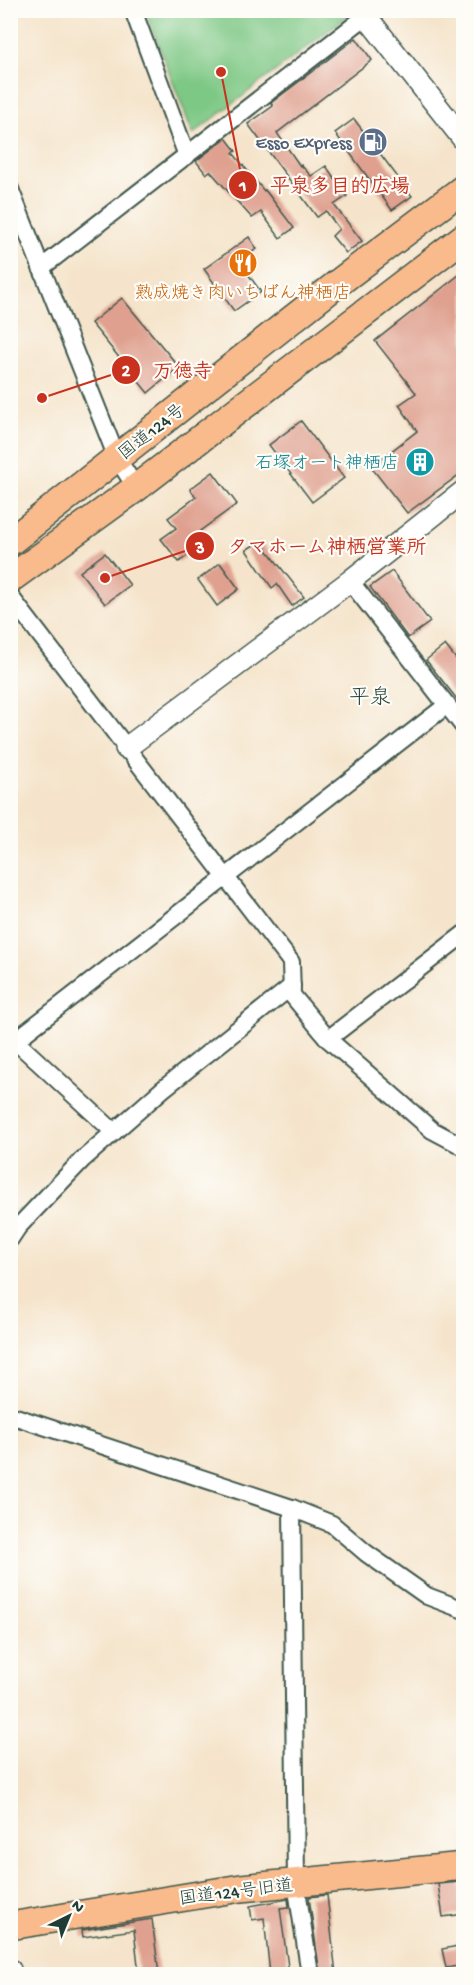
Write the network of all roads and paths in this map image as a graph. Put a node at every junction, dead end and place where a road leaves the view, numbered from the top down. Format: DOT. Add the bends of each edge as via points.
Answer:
graph roads {
  1 [pos="133,10"];
  2 [pos="370,13"];
  3 [pos="464,140"];
  4 [pos="187,156"];
  5 [pos="464,188"];
  6 [pos="10,189"];
  7 [pos="464,237"];
  8 [pos="41,268"];
  9 [pos="117,458"];
  10 [pos="136,488"];
  11 [pos="464,491"];
  12 [pos="10,542"];
  13 [pos="10,579"];
  14 [pos="350,581"];
  15 [pos="10,596"];
  16 [pos="447,705"];
  17 [pos="464,727"];
  18 [pos="126,748"];
  19 [pos="225,877"];
  20 [pos="461,941"];
  21 [pos="292,986"];
  22 [pos="13,1038"];
  23 [pos="328,1040"];
  24 [pos="114,1132"];
  25 [pos="464,1147"];
  26 [pos="10,1239"];
  27 [pos="10,1415"];
  28 [pos="292,1508"];
  29 [pos="464,1610"];
  30 [pos="464,1866"];
  31 [pos="296,1883"];
  32 [pos="10,1926"];
  33 [pos="310,1974"];
  1 -- 4 [label="street"];
  2 -- 3 [label="street"];
  2 -- 4 [label="street"];
  4 -- 8 [label="street"];
  5 -- 9 [label="highway, 国道124号"];
  6 -- 8 [label="street"];
  7 -- 10 [label="highway, 国道124号"];
  8 -- 9 [label="street"];
  9 -- 10 [label="street"];
  9 -- 12 [label="highway, 国道124号"];
  10 -- 13 [label="highway, 国道124号"];
  11 -- 14 [label="street"];
  14 -- 16 [label="street"];
  14 -- 18 [label="street"];
  15 -- 18 [label="street"];
  16 -- 17 [label="street"];
  16 -- 19 [label="street"];
  18 -- 19 [label="street"];
  19 -- 21 [label="street" via="291,962"];
  19 -- 22 [label="street"];
  20 -- 23 [label="street"];
  21 -- 23 [label="street" via="292,995"];
  21 -- 24 [label="street"];
  22 -- 24 [label="street"];
  23 -- 25 [label="street" via="432,1131"];
  24 -- 26 [label="street" via="82,1160"];
  27 -- 28 [label="street"];
  28 -- 29 [label="street" via="332,1524 427,1596"];
  28 -- 31 [label="street"];
  30 -- 31 [label="highway, 国道124号旧道"];
  31 -- 32 [label="highway, 国道124号旧道" via="241,1888"];
  31 -- 33 [label="street"];
}
